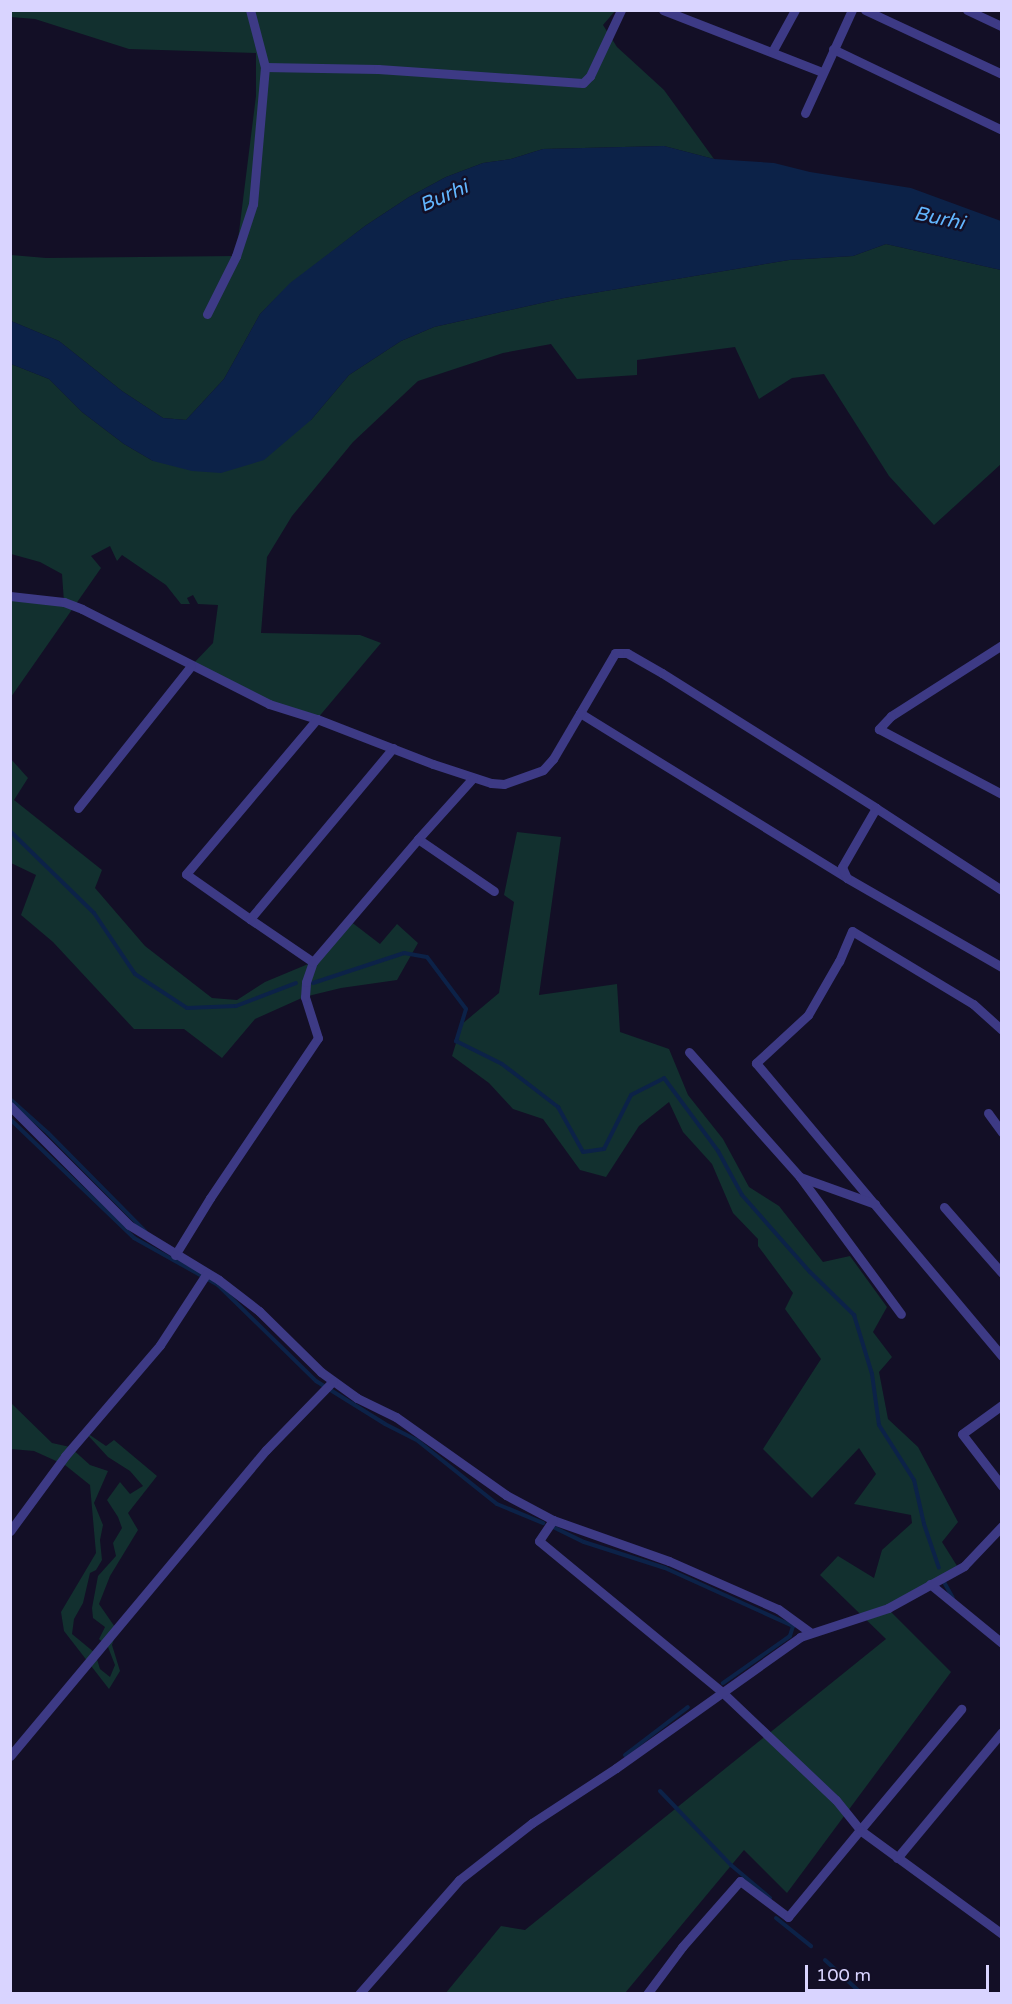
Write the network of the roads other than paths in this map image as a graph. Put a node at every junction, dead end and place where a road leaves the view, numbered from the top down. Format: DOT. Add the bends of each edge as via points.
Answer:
graph roads {
  1 [pos="250,10"];
  2 [pos="621,10"];
  3 [pos="663,10"];
  4 [pos="795,10"];
  5 [pos="839,10"];
  6 [pos="865,10"];
  7 [pos="967,10"];
  8 [pos="851,13"];
  9 [pos="1002,26"];
  10 [pos="834,49"];
  11 [pos="772,52"];
  12 [pos="265,67"];
  13 [pos="822,72"];
  14 [pos="1002,74"];
  15 [pos="805,113"];
  16 [pos="1002,130"];
  17 [pos="207,314"];
  18 [pos="10,596"];
  19 [pos="1002,645"];
  20 [pos="191,666"];
  21 [pos="580,713"];
  22 [pos="317,719"];
  23 [pos="393,748"];
  24 [pos="473,778"];
  25 [pos="1002,794"];
  26 [pos="78,808"];
  27 [pos="876,808"];
  28 [pos="418,839"];
  29 [pos="847,878"];
  30 [pos="1002,890"];
  31 [pos="494,891"];
  32 [pos="250,919"];
  33 [pos="314,962"];
  34 [pos="1002,968"];
  35 [pos="1002,1030"];
  36 [pos="689,1052"];
  37 [pos="10,1106"];
  38 [pos="988,1113"];
  39 [pos="1002,1132"];
  40 [pos="800,1177"];
  41 [pos="877,1205"];
  42 [pos="944,1207"];
  43 [pos="175,1255"];
  44 [pos="207,1273"];
  45 [pos="1002,1273"];
  46 [pos="901,1314"];
  47 [pos="1002,1356"];
  48 [pos="333,1381"];
  49 [pos="1002,1405"];
  50 [pos="1002,1486"];
  51 [pos="553,1520"];
  52 [pos="1002,1526"];
  53 [pos="10,1531"];
  54 [pos="930,1584"];
  55 [pos="810,1632"];
  56 [pos="1002,1643"];
  57 [pos="721,1691"];
  58 [pos="961,1709"];
  59 [pos="1002,1732"];
  60 [pos="10,1756"];
  61 [pos="860,1830"];
  62 [pos="897,1858"];
  63 [pos="1002,1934"];
  64 [pos="359,1994"];
  65 [pos="648,1994"];
  1 -- 12 [label="street"];
  2 -- 12 [label="street" via="583,83 378,69"];
  3 -- 11 [label="street"];
  4 -- 11 [label="street"];
  5 -- 8 [label="street"];
  6 -- 14 [label="street"];
  7 -- 9 [label="street"];
  8 -- 10 [label="street"];
  10 -- 13 [label="street"];
  10 -- 16 [label="street"];
  11 -- 13 [label="street"];
  12 -- 17 [label="street" via="253,204 236,256"];
  13 -- 15 [label="street"];
  18 -- 20 [label="street" via="82,609"];
  19 -- 25 [label="street" via="891,716 879,729"];
  20 -- 22 [label="street" via="269,704"];
  20 -- 26 [label="street"];
  21 -- 24 [label="street" via="543,770 504,784"];
  21 -- 27 [label="street" via="615,653 627,653"];
  21 -- 29 [label="street"];
  22 -- 23 [label="street"];
  22 -- 32 [label="street" via="186,874"];
  23 -- 24 [label="street"];
  23 -- 32 [label="street"];
  24 -- 28 [label="street"];
  27 -- 29 [label="street" via="843,867"];
  27 -- 30 [label="street"];
  28 -- 31 [label="street"];
  28 -- 33 [label="street"];
  29 -- 34 [label="street"];
  32 -- 33 [label="street"];
  33 -- 43 [label="street" via="304,997 318,1038"];
  35 -- 41 [label="street" via="973,1004 852,932 808,1015 756,1063"];
  36 -- 40 [label="street"];
  37 -- 43 [label="street" via="129,1225"];
  38 -- 39 [label="street"];
  40 -- 41 [label="street"];
  40 -- 46 [label="street"];
  41 -- 47 [label="street"];
  42 -- 45 [label="street"];
  43 -- 44 [label="street"];
  44 -- 48 [label="street" via="259,1311"];
  44 -- 53 [label="street" via="160,1345 65,1456"];
  48 -- 51 [label="street" via="423,1434 506,1495"];
  48 -- 60 [label="street" via="266,1450"];
  49 -- 50 [label="street" via="962,1434"];
  51 -- 55 [label="street" via="669,1561 778,1609"];
  51 -- 57 [label="street" via="539,1541"];
  52 -- 54 [label="street" via="964,1566"];
  54 -- 55 [label="street" via="888,1608"];
  54 -- 56 [label="street"];
  55 -- 57 [label="street"];
  57 -- 61 [label="street" via="836,1800"];
  57 -- 64 [label="street" via="616,1768 532,1823 459,1880"];
  58 -- 61 [label="street"];
  59 -- 62 [label="street"];
  61 -- 62 [label="street"];
  61 -- 65 [label="street" via="788,1917 740,1881 682,1947"];
  62 -- 63 [label="street"];
}
